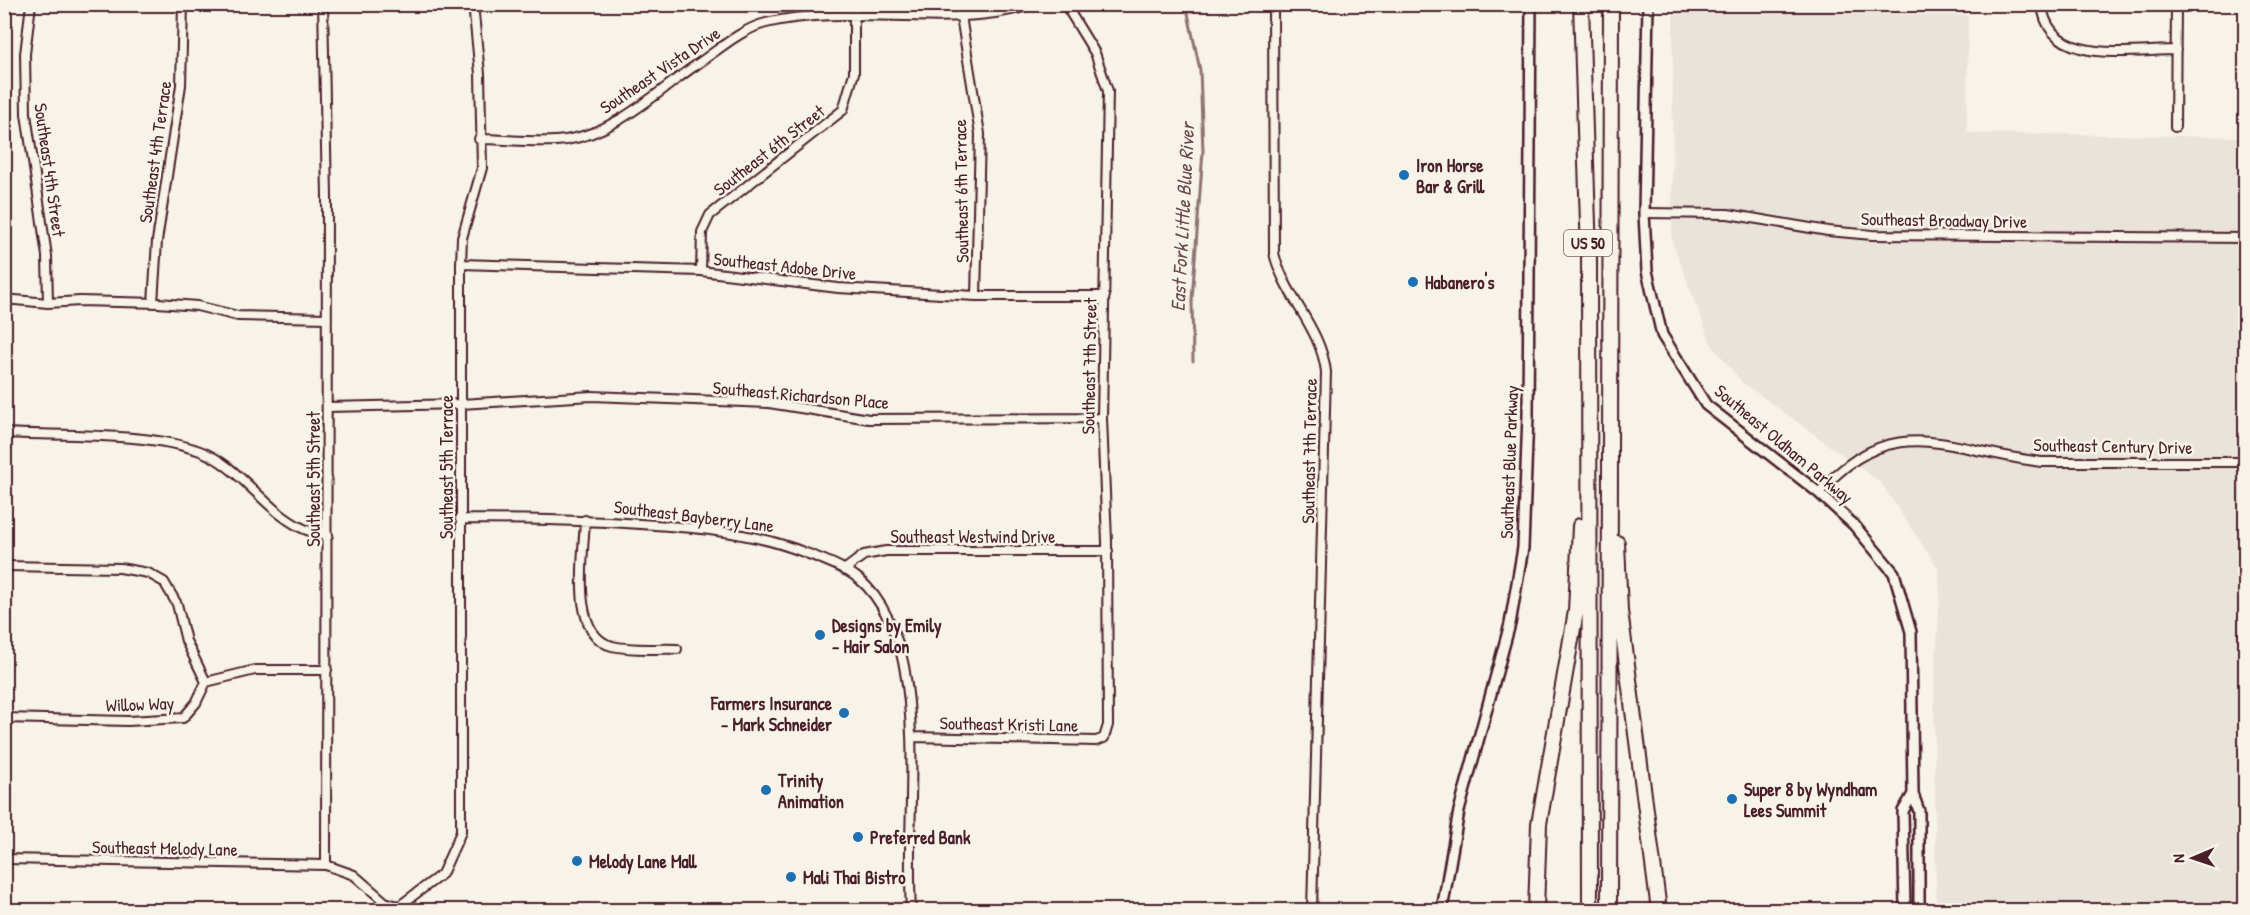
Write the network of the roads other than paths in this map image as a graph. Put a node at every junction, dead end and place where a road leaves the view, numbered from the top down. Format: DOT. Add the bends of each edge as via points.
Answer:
graph roads {
  1 [pos="31,4"];
  2 [pos="183,4"];
  3 [pos="323,4"];
  4 [pos="473,4"];
  5 [pos="959,4"];
  6 [pos="1033,4"];
  7 [pos="1065,4"];
  8 [pos="1273,4"];
  9 [pos="1531,4"];
  10 [pos="1581,4"];
  11 [pos="1611,4"];
  12 [pos="1648,4"];
  13 [pos="2042,4"];
  14 [pos="2176,4"];
  15 [pos="854,13"];
  16 [pos="960,15"];
  17 [pos="2176,50"];
  18 [pos="2175,127"];
  19 [pos="479,139"];
  20 [pos="1644,213"];
  21 [pos="2246,238"];
  22 [pos="461,264"];
  23 [pos="701,272"];
  24 [pos="976,296"];
  25 [pos="1105,296"];
  26 [pos="4,299"];
  27 [pos="48,303"];
  28 [pos="153,303"];
  29 [pos="327,318"];
  30 [pos="461,404"];
  31 [pos="328,407"];
  32 [pos="1102,418"];
  33 [pos="4,433"];
  34 [pos="1608,442"];
  35 [pos="2246,462"];
  36 [pos="1589,481"];
  37 [pos="1819,493"];
  38 [pos="460,519"];
  39 [pos="585,520"];
  40 [pos="328,535"];
  41 [pos="1108,551"];
  42 [pos="4,566"];
  43 [pos="844,570"];
  44 [pos="677,649"];
  45 [pos="327,670"];
  46 [pos="206,682"];
  47 [pos="4,718"];
  48 [pos="912,736"];
  49 [pos="1104,738"];
  50 [pos="1913,794"];
  51 [pos="4,859"];
  52 [pos="326,865"];
  53 [pos="398,909"];
  54 [pos="410,910"];
  55 [pos="911,910"];
  56 [pos="1312,910"];
  57 [pos="1442,910"];
  58 [pos="1536,910"];
  59 [pos="1590,910"];
  60 [pos="1609,910"];
  61 [pos="1659,910"];
  62 [pos="1905,910"];
  63 [pos="1919,910"];
  1 -- 27 [label="street, Southeast 4th Street" via="25,54 26,114 45,245"];
  2 -- 28 [label="street, Southeast 4th Terrace" via="181,85 157,241"];
  3 -- 29 [label="street, Southeast 5th Street"];
  4 -- 19 [label="street, Southeast 5th Terrace" via="480,74"];
  5 -- 16 [label="street, Southeast 6th Terrace"];
  6 -- 16 [label="street, Southeast Vista Drive" via="1008,13"];
  7 -- 25 [label="street, Southeast 7th Street" via="1095,53 1108,91"];
  8 -- 56 [label="street, Southeast 7th Terrace" via="1274,253 1283,283 1318,342 1326,372"];
  9 -- 57 [label="street, Southeast Blue Parkway" via="1528,415 1523,548 1510,624 1457,820"];
  10 -- 36 [label="highway, US 50" via="1589,256"];
  11 -- 34 [label="highway, US 50"];
  12 -- 20 [label="street, Southeast Oldham Parkway"];
  13 -- 17 [label="street" via="2049,28 2069,46 2091,50"];
  14 -- 17 [label="street"];
  15 -- 16 [label="street, Southeast Vista Drive"];
  15 -- 19 [label="street, Southeast Vista Drive" via="763,23 736,37 626,116 585,134 567,140"];
  15 -- 23 [label="street, Southeast 6th Street" via="854,73 843,110 710,215 702,232"];
  16 -- 24 [label="street, Southeast 6th Terrace" via="980,134"];
  17 -- 18 [label="street"];
  19 -- 22 [label="street, Southeast 5th Terrace" via="482,168 462,238"];
  20 -- 21 [label="street, Southeast Broadway Drive" via="1728,214 1872,235"];
  20 -- 37 [label="street, Southeast Oldham Parkway" via="1647,271 1662,335 1706,405"];
  22 -- 23 [label="street, Southeast Adobe Drive"];
  22 -- 30 [label="street, Southeast 5th Terrace"];
  23 -- 24 [label="street, Southeast Adobe Drive" via="838,288"];
  24 -- 25 [label="street, Southeast Adobe Drive"];
  25 -- 32 [label="street, Southeast 7th Street"];
  26 -- 27 [label="street"];
  27 -- 28 [label="street"];
  28 -- 29 [label="street" via="197,306 238,316"];
  29 -- 31 [label="street, Southeast 5th Street"];
  30 -- 31 [label="street, Southeast Richardson Place"];
  30 -- 32 [label="street, Southeast Richardson Place" via="592,396 769,403 869,419"];
  30 -- 38 [label="street, Southeast 5th Terrace"];
  31 -- 40 [label="street, Southeast 5th Street"];
  32 -- 41 [label="street, Southeast 7th Street"];
  33 -- 40 [label="street" via="157,440 201,452 231,470 276,512 303,529"];
  34 -- 60 [label="highway, US 50"];
  34 -- 61 [label="highway" via="1616,460 1620,611"];
  35 -- 37 [label="street, Southeast Century Drive" via="2042,462 1939,441 1902,441 1854,459"];
  36 -- 58 [label="highway" via="1582,495 1576,611 1539,824"];
  36 -- 59 [label="highway, US 50"];
  37 -- 50 [label="street, Southeast Oldham Parkway" via="1854,525 1894,573 1911,632"];
  38 -- 39 [label="street, Southeast Bayberry Lane"];
  38 -- 53 [label="street, Southeast 5th Terrace" via="461,832 442,874"];
  39 -- 43 [label="street, Southeast Bayberry Lane" via="760,537 784,543"];
  39 -- 44 [label="street" via="583,610 593,632 612,646"];
  40 -- 45 [label="street, Southeast 5th Street"];
  41 -- 43 [label="street, Southeast Westwind Drive" via="886,550 864,555"];
  41 -- 49 [label="street, Southeast 7th Street" via="1108,725"];
  42 -- 46 [label="street" via="120,568 148,573 164,582 177,604 186,641"];
  43 -- 48 [label="street, Southeast Bayberry Lane" via="871,591 893,628 903,664"];
  45 -- 46 [label="street" via="255,670"];
  45 -- 52 [label="street, Southeast 5th Street"];
  46 -- 47 [label="street, Willow Way" via="183,718"];
  48 -- 49 [label="street, Southeast Kristi Lane" via="1089,741"];
  48 -- 55 [label="street, Southeast Bayberry Lane"];
  50 -- 62 [label="street, Southeast Oldham Parkway" via="1903,811"];
  50 -- 63 [label="street, Southeast Oldham Parkway" via="1919,812"];
  51 -- 52 [label="street, Southeast Melody Lane"];
  52 -- 53 [label="street" via="354,875"];
  53 -- 54 [label="street"];
}
